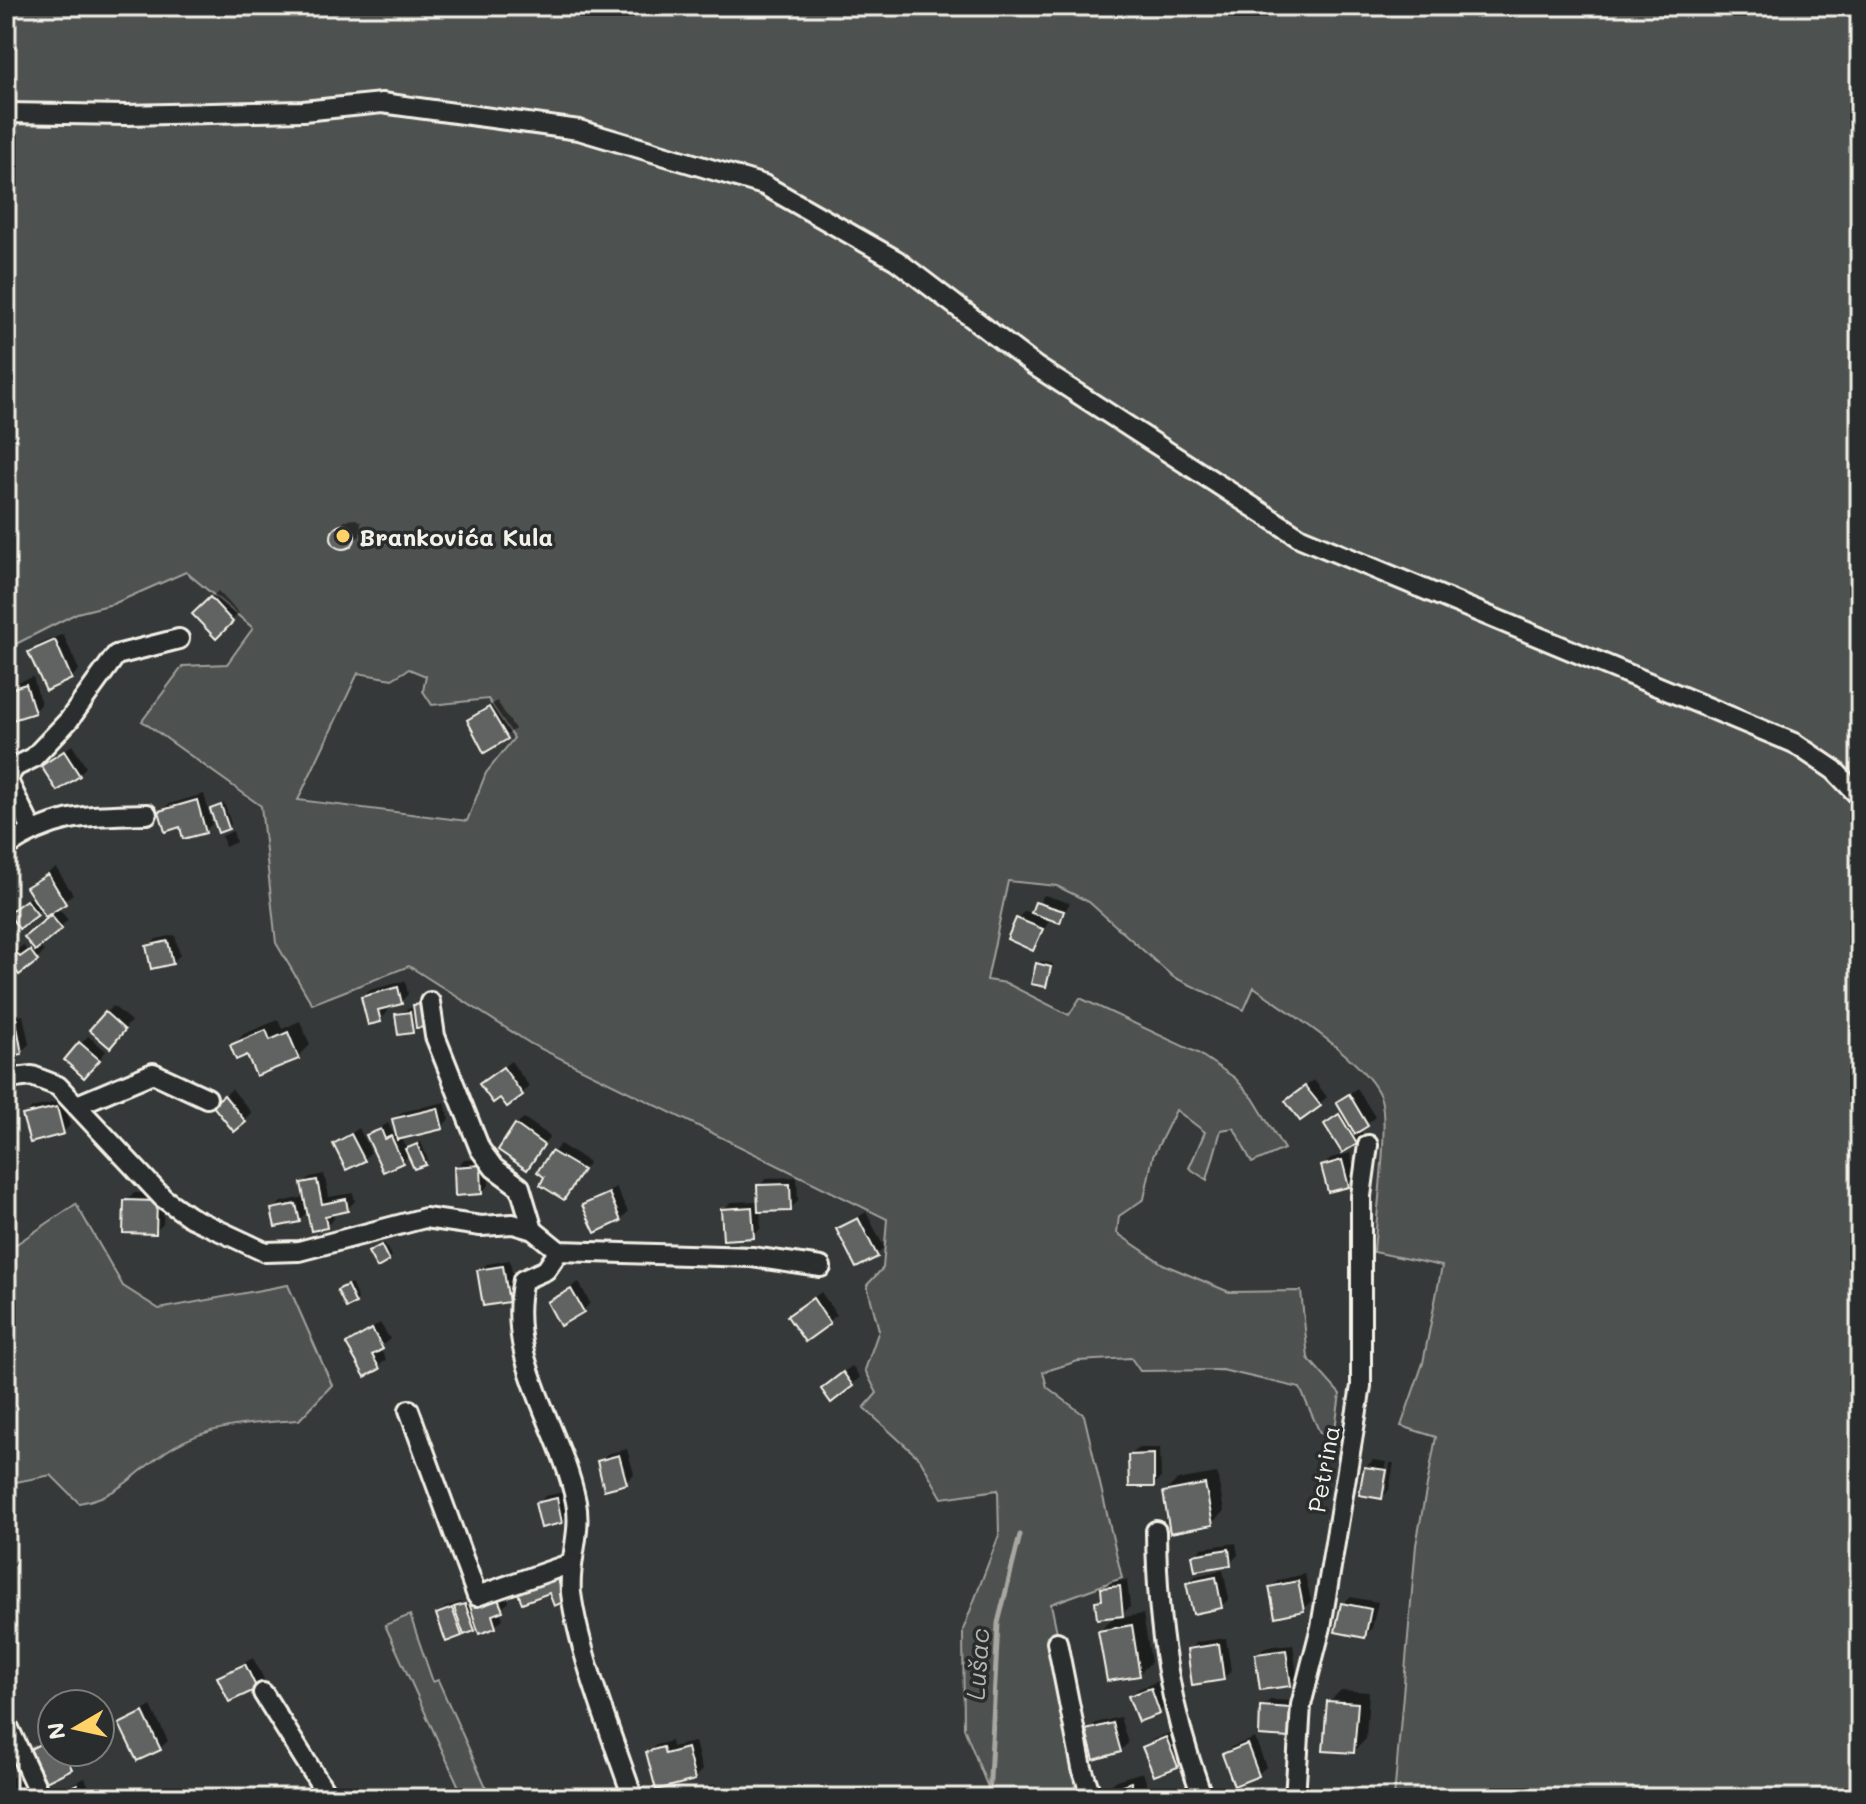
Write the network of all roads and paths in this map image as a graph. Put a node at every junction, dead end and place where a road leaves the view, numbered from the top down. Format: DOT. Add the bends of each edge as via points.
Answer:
graph roads {
  1 [pos="6,113"];
  2 [pos="179,639"];
  3 [pos="1860,797"];
  4 [pos="147,814"];
  5 [pos="32,830"];
  6 [pos="6,847"];
  7 [pos="430,1002"];
  8 [pos="6,1079"];
  9 [pos="207,1098"];
  10 [pos="77,1105"];
  11 [pos="1368,1145"];
  12 [pos="533,1230"];
  13 [pos="559,1251"];
  14 [pos="821,1267"];
  15 [pos="409,1410"];
  16 [pos="1156,1531"];
  17 [pos="572,1563"];
  18 [pos="1057,1642"];
  19 [pos="263,1693"];
  20 [pos="6,1722"];
  21 [pos="41,1798"];
  22 [pos="329,1798"];
  23 [pos="633,1798"];
  24 [pos="1092,1798"];
  25 [pos="1203,1798"];
  26 [pos="1295,1798"];
  1 -- 3 [label="street" via="303,111 382,103 579,130 764,185 896,260 1035,366 1301,538 1794,743 1834,770"];
  2 -- 5 [label="street" via="116,655 69,720 33,758 15,767 7,779"];
  4 -- 5 [label="street" via="69,817"];
  5 -- 6 [label="street"];
  7 -- 12 [label="street" via="435,1036 480,1149 494,1168 520,1187"];
  8 -- 10 [label="street" via="32,1076 58,1086"];
  9 -- 10 [label="street" via="153,1073"];
  10 -- 12 [label="street" via="163,1198 190,1217 265,1252 299,1251 425,1218"];
  11 -- 26 [label="street, Petrina" via="1361,1196 1361,1386 1321,1627 1301,1705"];
  12 -- 13 [label="street"];
  13 -- 14 [label="street" via="752,1257"];
  13 -- 17 [label="street" via="546,1270 523,1280 518,1329 576,1502 579,1530"];
  15 -- 17 [label="street" via="477,1596"];
  16 -- 25 [label="street" via="1165,1672"];
  17 -- 23 [label="street" via="571,1593"];
  18 -- 24 [label="street"];
  19 -- 22 [label="street"];
  20 -- 21 [label="street"];
}
